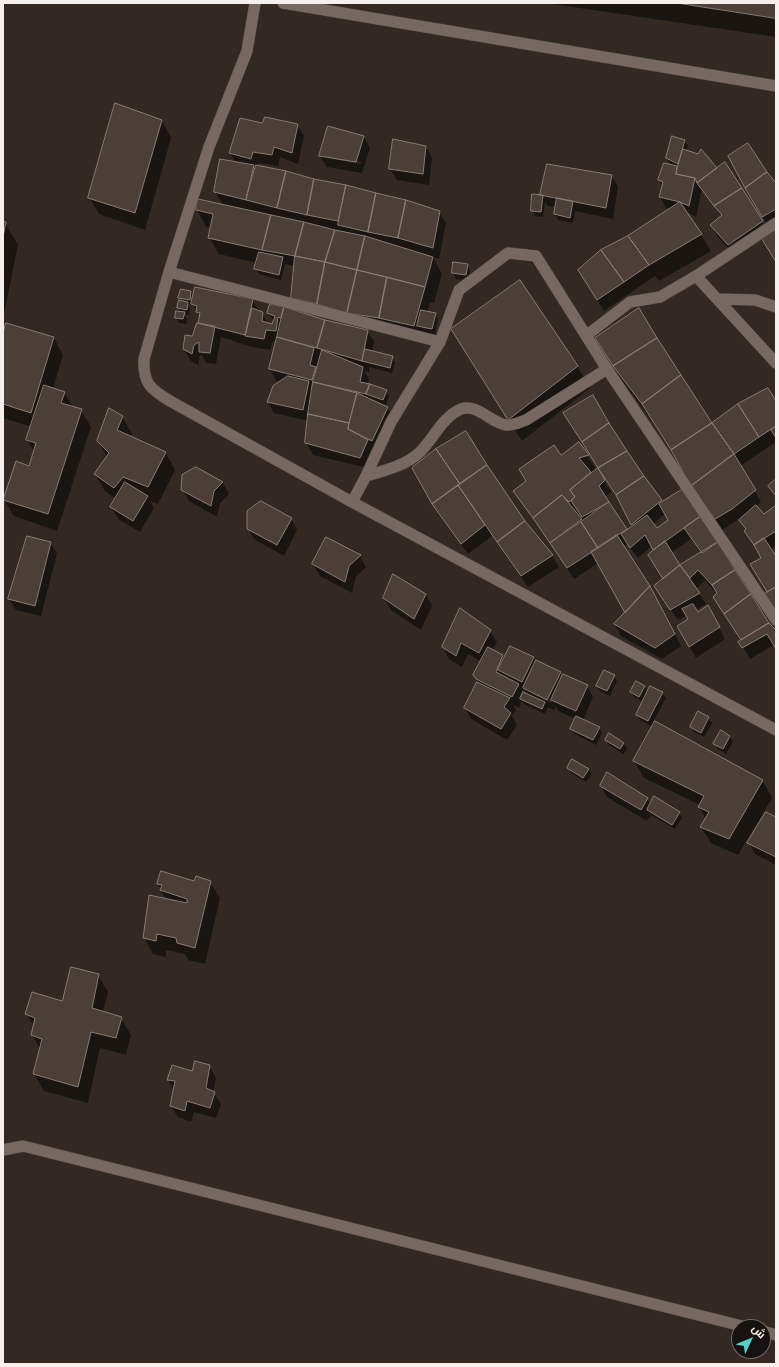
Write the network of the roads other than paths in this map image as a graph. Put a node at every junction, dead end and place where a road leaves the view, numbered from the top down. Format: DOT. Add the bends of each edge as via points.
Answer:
graph roads {
  1 [pos="255,3"];
  2 [pos="283,3"];
  3 [pos="776,86"];
  4 [pos="776,223"];
  5 [pos="169,272"];
  6 [pos="696,276"];
  7 [pos="718,299"];
  8 [pos="776,307"];
  9 [pos="587,335"];
  10 [pos="440,342"];
  11 [pos="776,363"];
  12 [pos="607,369"];
  13 [pos="366,476"];
  14 [pos="352,502"];
  15 [pos="776,620"];
  16 [pos="776,730"];
  17 [pos="3,1150"];
  18 [pos="731,1323"];
  1 -- 5 [label="street" via="247,51 209,147"];
  2 -- 3 [label="street"];
  4 -- 6 [label="street"];
  5 -- 10 [label="street"];
  5 -- 14 [label="street" via="144,359 144,373 148,384 170,401"];
  6 -- 7 [label="street"];
  6 -- 9 [label="street" via="660,298 630,302"];
  7 -- 8 [label="street" via="755,300"];
  7 -- 11 [label="street"];
  9 -- 10 [label="street" via="536,256 508,252 459,290"];
  9 -- 12 [label="street"];
  10 -- 13 [label="street" via="390,422"];
  12 -- 13 [label="street" via="516,424 506,425 473,409 462,409 451,415 418,454 403,463"];
  12 -- 15 [label="street"];
  13 -- 14 [label="street"];
  14 -- 16 [label="street"];
  17 -- 18 [label="street" via="23,1146"];
}
